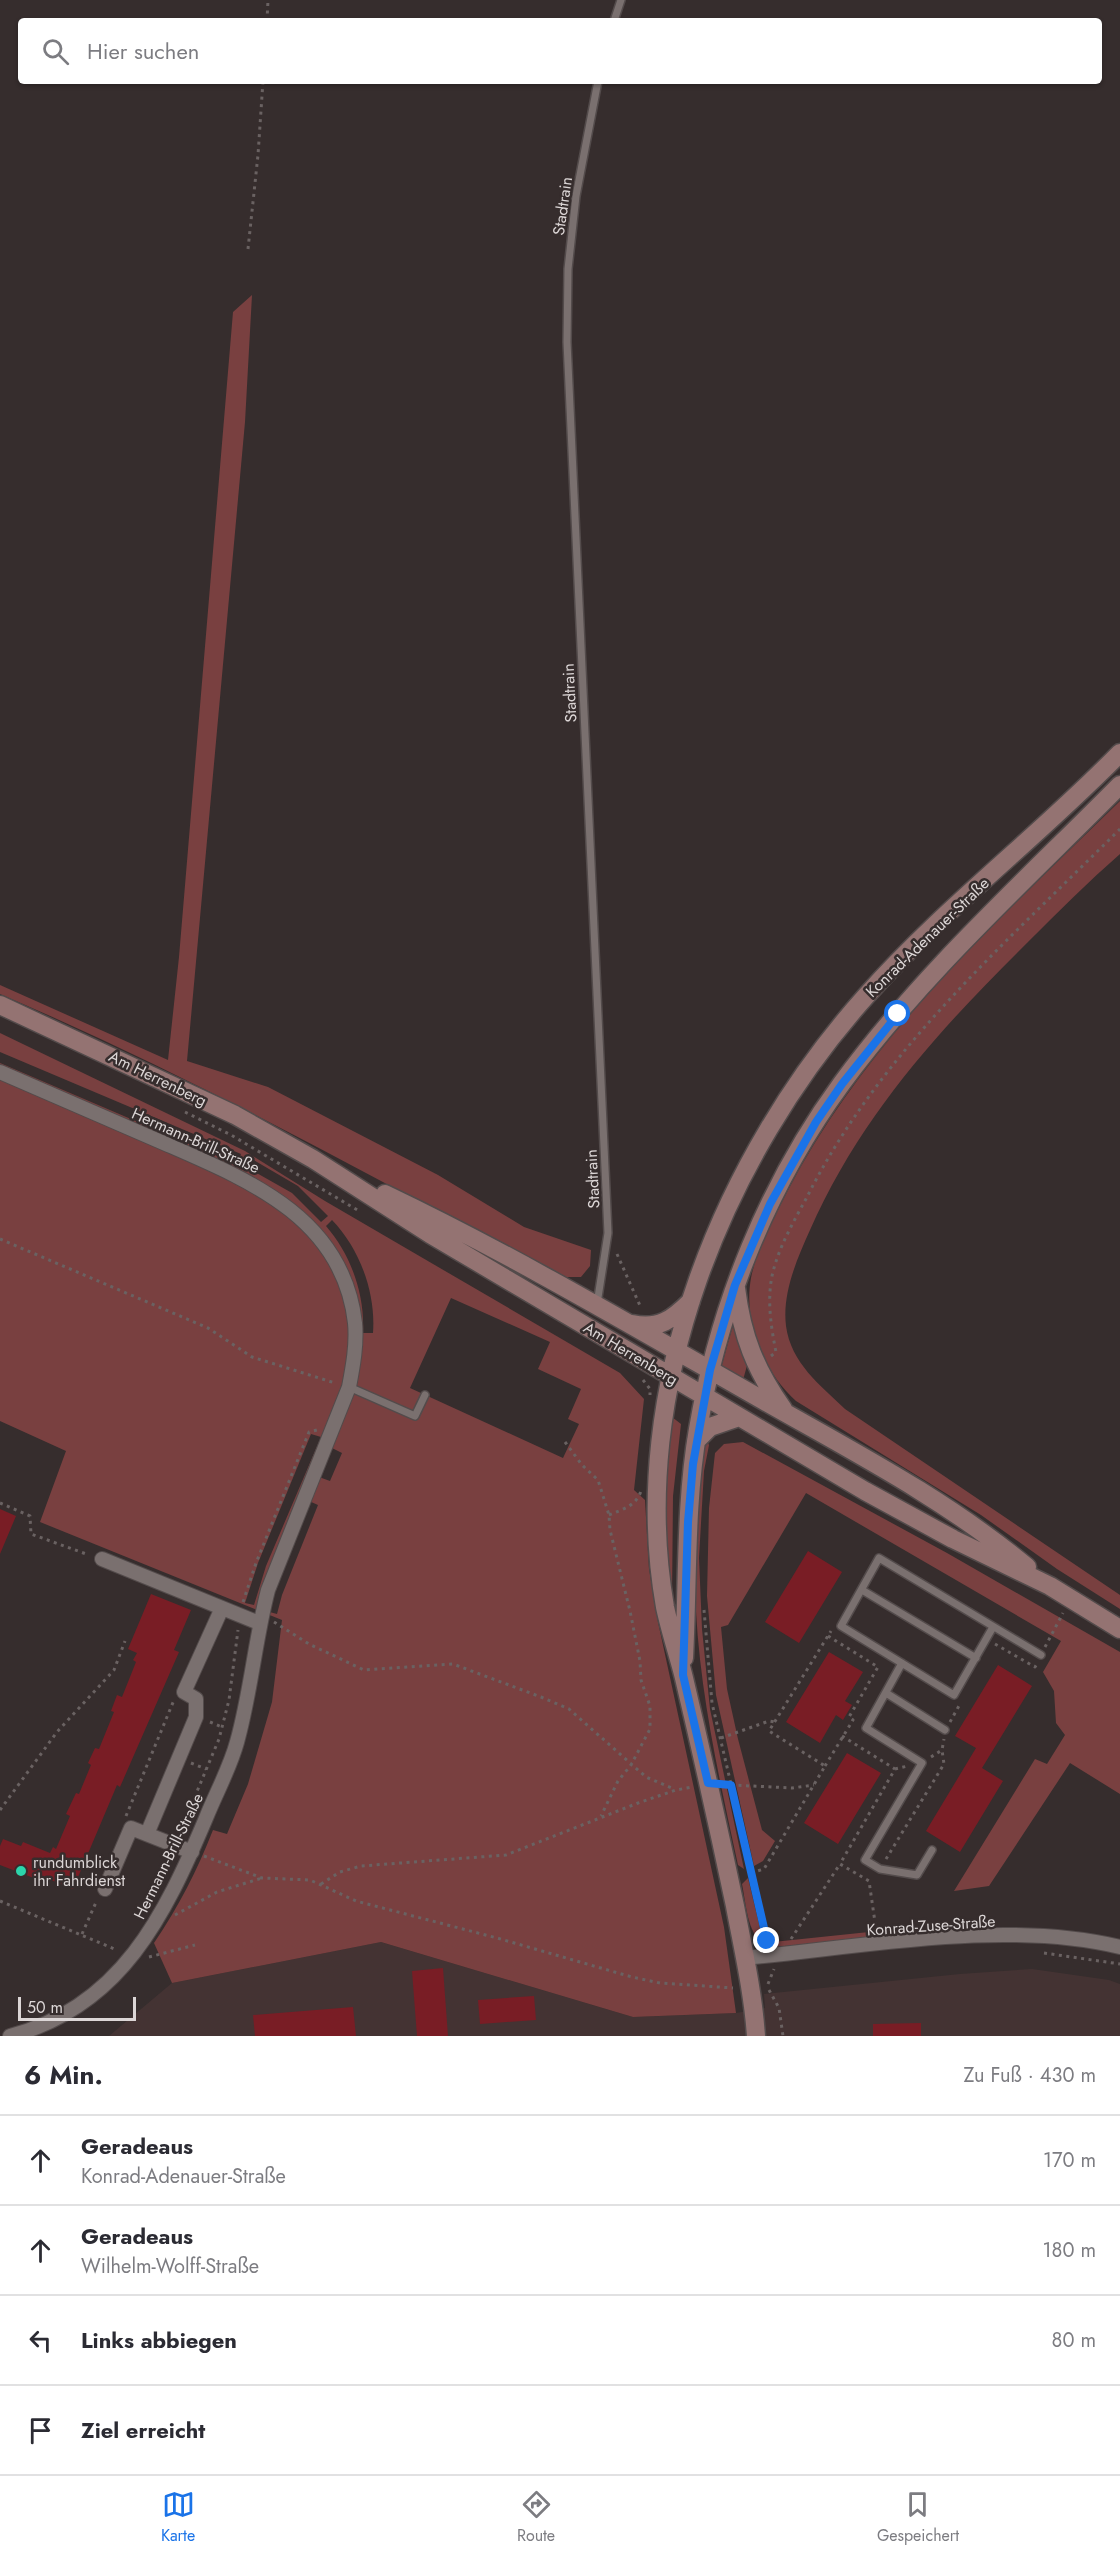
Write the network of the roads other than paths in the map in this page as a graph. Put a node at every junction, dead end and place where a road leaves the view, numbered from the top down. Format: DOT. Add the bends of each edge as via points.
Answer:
graph roads {
  1 [pos="621,0"];
  2 [pos="615,18"];
  3 [pos="597,84"];
  4 [pos="1120,753"];
  5 [pos="1120,785"];
  6 [pos="0,1005"];
  7 [pos="0,1072"];
  8 [pos="313,1159"];
  9 [pos="735,1285"];
  10 [pos="693,1299"];
  11 [pos="597,1306"];
  12 [pos="625,1322"];
  13 [pos="678,1351"];
  14 [pos="710,1370"];
  15 [pos="672,1378"];
  16 [pos="349,1387"];
  17 [pos="425,1395"];
  18 [pos="704,1397"];
  19 [pos="786,1413"];
  20 [pos="739,1417"];
  21 [pos="696,1441"];
  22 [pos="102,1559"];
  23 [pos="1050,1586"];
  24 [pos="862,1590"];
  25 [pos="222,1608"];
  26 [pos="261,1619"];
  27 [pos="993,1627"];
  28 [pos="1120,1629"];
  29 [pos="1041,1655"];
  30 [pos="976,1658"];
  31 [pos="902,1663"];
  32 [pos="683,1675"];
  33 [pos="886,1693"];
  34 [pos="945,1730"];
  35 [pos="147,1834"];
  36 [pos="932,1850"];
  37 [pos="192,1852"];
  38 [pos="105,1889"];
  39 [pos="1120,1947"];
  40 [pos="745,1959"];
  41 [pos="10,2036"];
  42 [pos="756,2036"];
  1 -- 2 [label="lane"];
  3 -- 11 [label="lane, Stadtrain" via="576,196 568,269 567,342 608,1233"];
  4 -- 10 [label="main road, Konrad-Adenauer-Straße" via="917,943 866,996 817,1056 759,1143 723,1217"];
  5 -- 9 [label="main road, Konrad-Adenauer-Straße" via="933,974 842,1084 770,1204"];
  6 -- 8 [label="main road, Am Herrenberg" via="235,1115"];
  7 -- 16 [label="street, Hermann-Brill-Straße" via="254,1184 293,1210 329,1252 350,1294 355,1325"];
  8 -- 11 [label="main road, Am Herrenberg" via="437,1219"];
  8 -- 15 [label="main road, Am Herrenberg" via="430,1234"];
  9 -- 14 [label="main road, Konrad-Adenauer-Straße"];
  9 -- 19 [label="main road" via="756,1366"];
  10 -- 12 [label="main road" via="661,1325"];
  10 -- 13 [label="main road, Konrad-Adenauer-Straße"];
  11 -- 12 [label="main road, Am Herrenberg"];
  12 -- 13 [label="main road, Am Herrenberg"];
  13 -- 14 [label="main road, Am Herrenberg"];
  13 -- 15 [label="main road, Konrad-Adenauer-Straße"];
  14 -- 18 [label="main road, Konrad-Adenauer-Straße"];
  14 -- 19 [label="main road, Am Herrenberg"];
  15 -- 18 [label="main road, Am Herrenberg"];
  15 -- 32 [label="main road, Konrad-Adenauer-Straße" via="660,1439 656,1523 666,1611"];
  16 -- 17 [label="lane" via="415,1416"];
  16 -- 26 [label="street, Hermann-Brill-Straße" via="268,1590"];
  18 -- 20 [label="main road, Am Herrenberg"];
  18 -- 21 [label="main road, Konrad-Adenauer-Straße"];
  19 -- 23 [label="main road, Am Herrenberg" via="946,1505"];
  20 -- 21 [label="main road" via="710,1427"];
  20 -- 23 [label="main road, Am Herrenberg" via="952,1539"];
  21 -- 32 [label="main road, Konrad-Adenauer-Straße" via="688,1522"];
  22 -- 25 [label="street"];
  23 -- 28 [label="main road, Am Herrenberg"];
  24 -- 27 [label="lane" via="879,1558"];
  24 -- 30 [label="lane"];
  24 -- 31 [label="lane" via="841,1626"];
  25 -- 26 [label="street"];
  25 -- 35 [label="street" via="184,1692 196,1700 196,1717"];
  26 -- 37 [label="street, Hermann-Brill-Straße" via="237,1744"];
  27 -- 29 [label="lane"];
  27 -- 30 [label="lane"];
  30 -- 31 [label="lane" via="954,1695"];
  31 -- 33 [label="lane"];
  32 -- 40 [label="main road"];
  33 -- 34 [label="lane"];
  33 -- 36 [label="lane" via="866,1728 922,1763 866,1860 880,1869 917,1875"];
  35 -- 37 [label="street"];
  35 -- 38 [label="street" via="131,1828"];
  37 -- 41 [label="street, Hermann-Brill-Straße" via="159,1919 113,1978 56,2018"];
  39 -- 40 [label="street, Konrad-Zuse-Straße" via="1035,1935 975,1936"];
  40 -- 42 [label="main road"];
}
